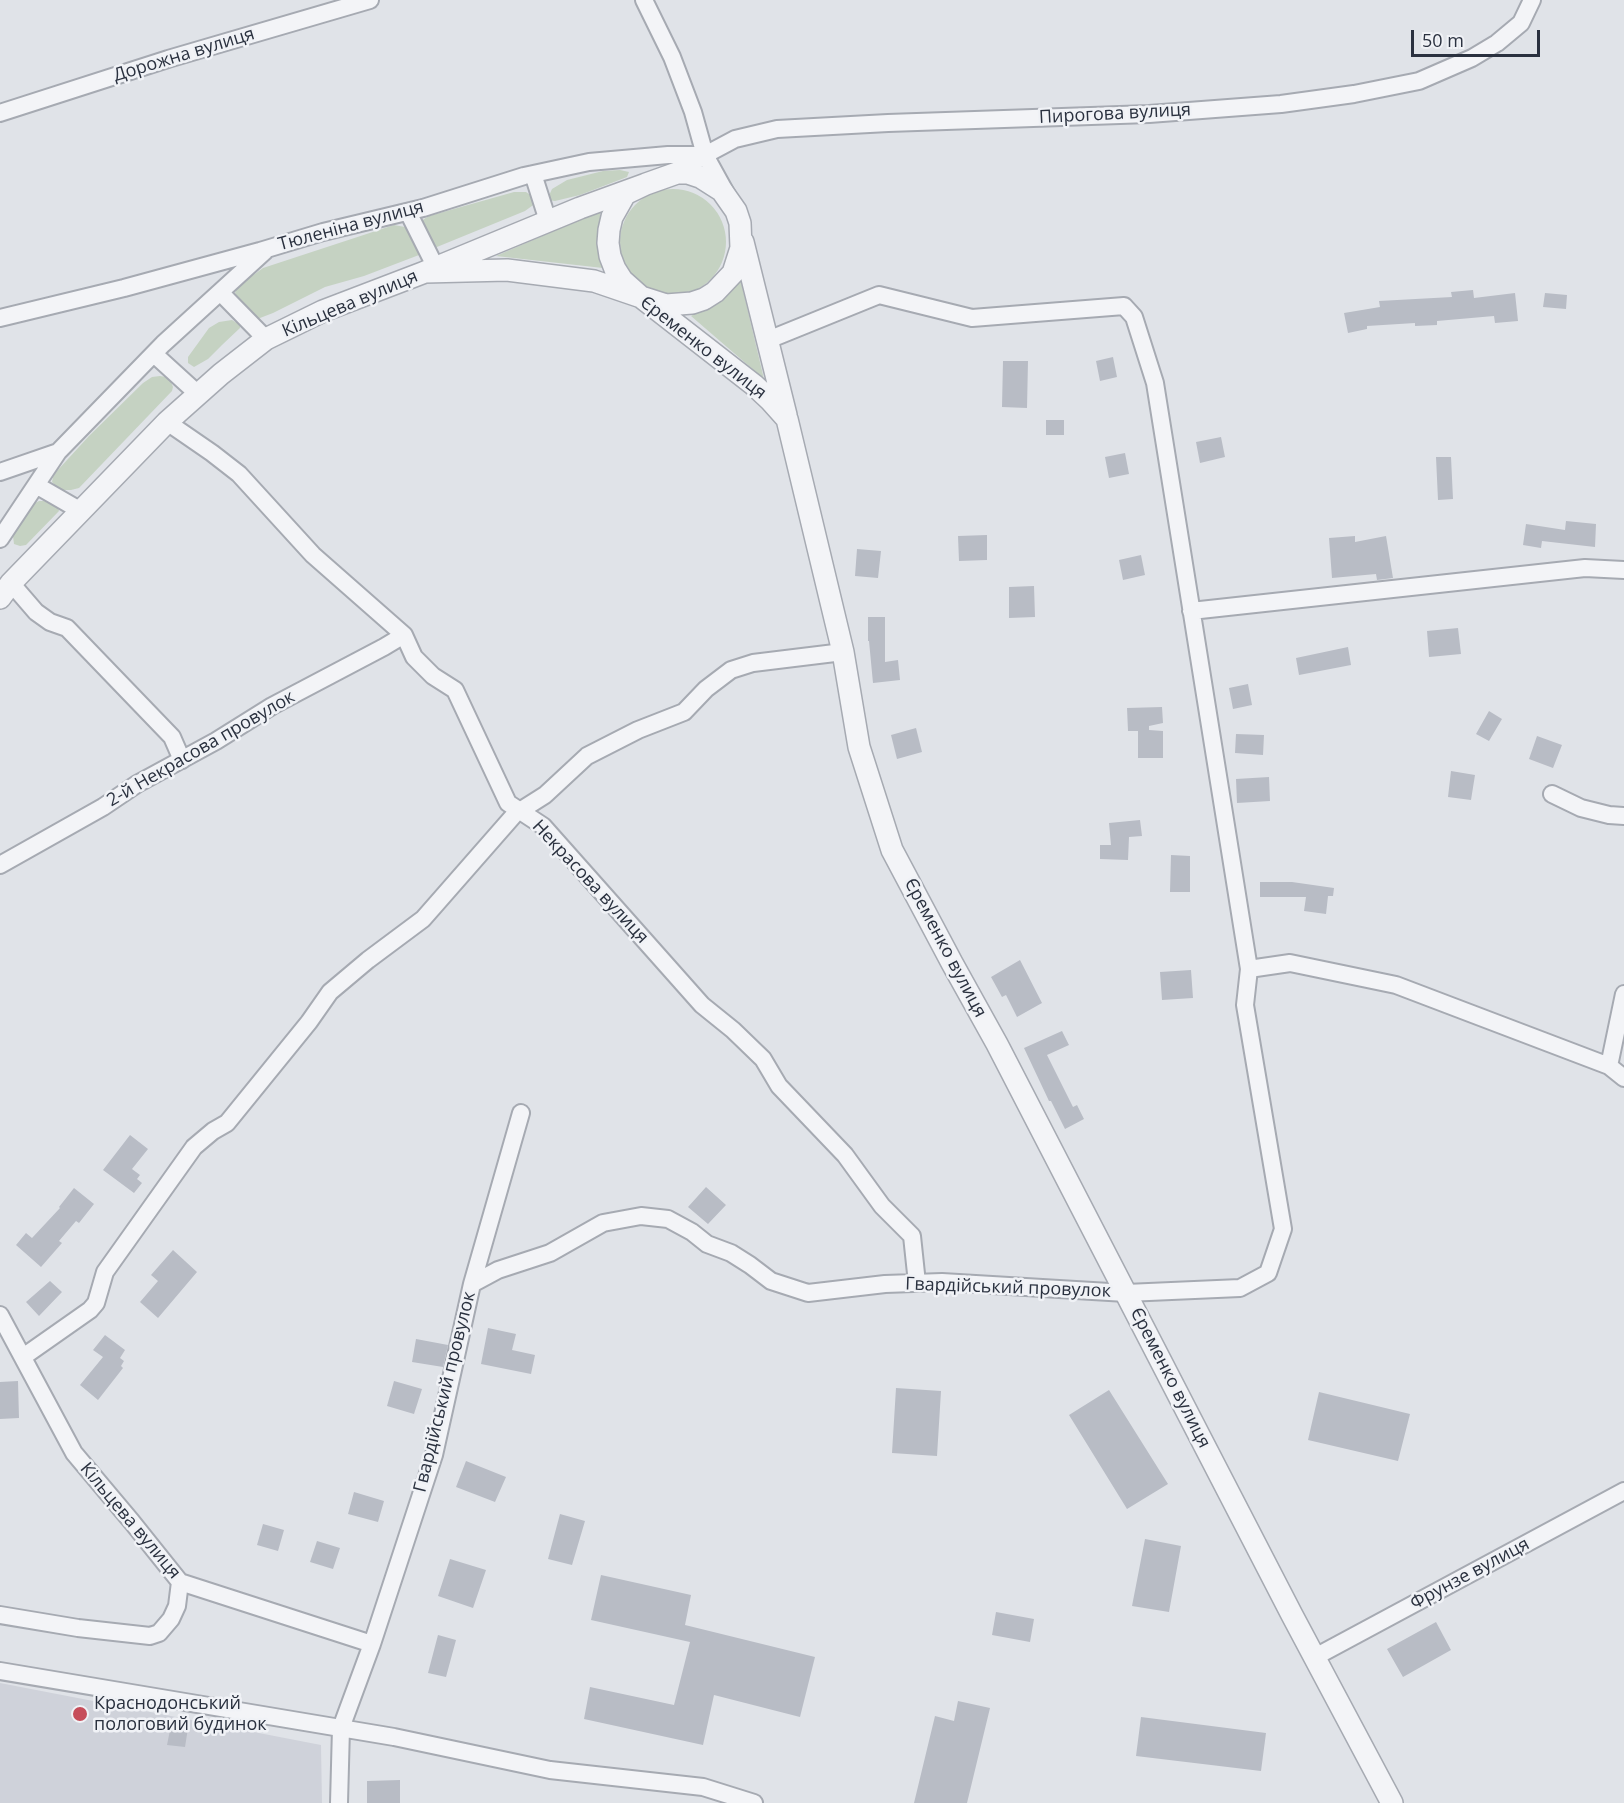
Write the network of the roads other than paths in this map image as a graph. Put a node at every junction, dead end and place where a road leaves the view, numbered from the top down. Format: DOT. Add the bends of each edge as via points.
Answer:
graph roads {
  1 [pos="370,0"];
  2 [pos="644,0"];
  3 [pos="1532,0"];
  4 [pos="0,113"];
  5 [pos="705,155"];
  6 [pos="677,173"];
  7 [pos="533,174"];
  8 [pos="646,184"];
  9 [pos="730,201"];
  10 [pos="408,212"];
  11 [pos="548,221"];
  12 [pos="742,235"];
  13 [pos="268,249"];
  14 [pos="430,270"];
  15 [pos="220,292"];
  16 [pos="641,297"];
  17 [pos="0,318"];
  18 [pos="266,339"];
  19 [pos="768,340"];
  20 [pos="154,354"];
  21 [pos="198,394"];
  22 [pos="787,419"];
  23 [pos="167,422"];
  24 [pos="58,452"];
  25 [pos="0,472"];
  26 [pos="36,485"];
  27 [pos="81,511"];
  28 [pos="0,539"];
  29 [pos="1624,570"];
  30 [pos="5,591"];
  31 [pos="1191,611"];
  32 [pos="404,635"];
  33 [pos="843,652"];
  34 [pos="182,760"];
  35 [pos="1552,794"];
  36 [pos="520,811"];
  37 [pos="1624,816"];
  38 [pos="0,865"];
  39 [pos="1249,969"];
  40 [pos="1624,994"];
  41 [pos="1609,1066"];
  42 [pos="1624,1078"];
  43 [pos="521,1113"];
  44 [pos="917,1282"];
  45 [pos="472,1284"];
  46 [pos="1126,1293"];
  47 [pos="0,1315"];
  48 [pos="23,1358"];
  49 [pos="1624,1491"];
  50 [pos="180,1582"];
  51 [pos="0,1615"];
  52 [pos="372,1644"];
  53 [pos="1315,1657"];
  54 [pos="0,1671"];
  55 [pos="341,1728"];
  56 [pos="339,1803"];
  57 [pos="754,1803"];
  58 [pos="1392,1803"];
  1 -- 4 [label="street, Дорожна вулиця"];
  2 -- 5 [label="street" via="672,57"];
  3 -- 5 [label="street, Пирогова вулиця" via="1521,23 1472,58 1419,81 1354,94 1149,114 777,129 735,139"];
  5 -- 6 [label="street, Пирогова вулиця"];
  5 -- 7 [label="street, Тюленіна вулиця" via="588,162"];
  5 -- 9 [label="street"];
  6 -- 8 [label="street, Кільцева вулиця"];
  6 -- 9 [label="street, Кільцева вулиця" via="700,177"];
  7 -- 10 [label="street, Тюленіна вулиця"];
  7 -- 11 [label="street"];
  8 -- 11 [label="street, Кільцева вулиця"];
  8 -- 16 [label="street, Кільцева вулиця" via="625,194 617,205 608,243 622,280"];
  9 -- 12 [label="street, Кільцева вулиця"];
  10 -- 13 [label="street, Тюленіна вулиця"];
  10 -- 14 [label="street"];
  11 -- 14 [label="street, Кільцева вулиця"];
  12 -- 16 [label="street, Кільцева вулиця" via="733,273 704,299 666,305"];
  12 -- 19 [label="street"];
  13 -- 15 [label="street"];
  13 -- 17 [label="street, Тюленіна вулиця"];
  14 -- 16 [label="street, Єременко вулиця" via="507,270 594,280"];
  14 -- 18 [label="street, Кільцева вулиця" via="323,311"];
  15 -- 18 [label="street"];
  15 -- 20 [label="street"];
  16 -- 22 [label="street, Єременко вулиця" via="754,385"];
  18 -- 21 [label="street, Кільцева вулиця"];
  19 -- 22 [label="street"];
  19 -- 31 [label="street, Гвардійський провулок" via="879,295 972,318 1124,306 1134,317 1155,383"];
  20 -- 21 [label="street"];
  20 -- 24 [label="street"];
  21 -- 23 [label="street, Кільцева вулиця"];
  22 -- 33 [label="street, Єременко вулиця"];
  23 -- 27 [label="street, Кільцева вулиця"];
  23 -- 32 [label="street, Некрасова вулиця" via="238,474 313,555"];
  24 -- 25 [label="street"];
  24 -- 26 [label="street"];
  26 -- 27 [label="street"];
  26 -- 28 [label="street"];
  27 -- 30 [label="street, Кільцева вулиця"];
  29 -- 31 [label="street" via="1586,568"];
  30 -- 34 [label="street" via="50,622 67,628 172,737"];
  31 -- 39 [label="street, Гвардійський провулок"];
  32 -- 34 [label="street, 2-й Некрасова провулок"];
  32 -- 36 [label="street, Некрасова вулиця" via="414,657 454,690 508,803"];
  33 -- 36 [label="street" via="753,663 731,670 684,712 587,756 545,795"];
  33 -- 46 [label="street, Єременко вулиця" via="859,747 892,850 998,1044"];
  34 -- 38 [label="street, 2-й Некрасова провулок"];
  35 -- 37 [label="street" via="1581,808"];
  36 -- 44 [label="street, Некрасова вулиця" via="543,826 702,1005 763,1059 779,1086 845,1155 882,1206 912,1236"];
  36 -- 48 [label="street" via="423,919 330,992 227,1124 194,1147 105,1272 96,1303"];
  39 -- 41 [label="street" via="1290,963 1396,985"];
  39 -- 46 [label="street, Гвардійський провулок" via="1245,1005 1283,1229 1268,1273 1240,1288"];
  40 -- 41 [label="street"];
  41 -- 42 [label="street"];
  43 -- 45 [label="street"];
  44 -- 45 [label="street, Гвардійський провулок" via="808,1293 771,1281 750,1264 707,1244 668,1219 641,1216 603,1223 550,1253 498,1270"];
  44 -- 46 [label="street, Гвардійський провулок"];
  45 -- 52 [label="street, Гвардійський провулок" via="434,1455"];
  46 -- 53 [label="street, Єременко вулиця"];
  47 -- 48 [label="street, Кільцева вулиця"];
  48 -- 50 [label="street, Кільцева вулиця" via="74,1453"];
  49 -- 53 [label="street, Фрунзе вулиця"];
  50 -- 51 [label="street" via="171,1619 159,1633 150,1636"];
  50 -- 52 [label="street, Кільцева вулиця"];
  52 -- 55 [label="street, Гвардійський провулок"];
  53 -- 58 [label="street, Єременко вулиця"];
  54 -- 55 [label="street"];
  55 -- 56 [label="street, Гвардійський провулок"];
  55 -- 57 [label="street" via="550,1770 704,1787"];
}
